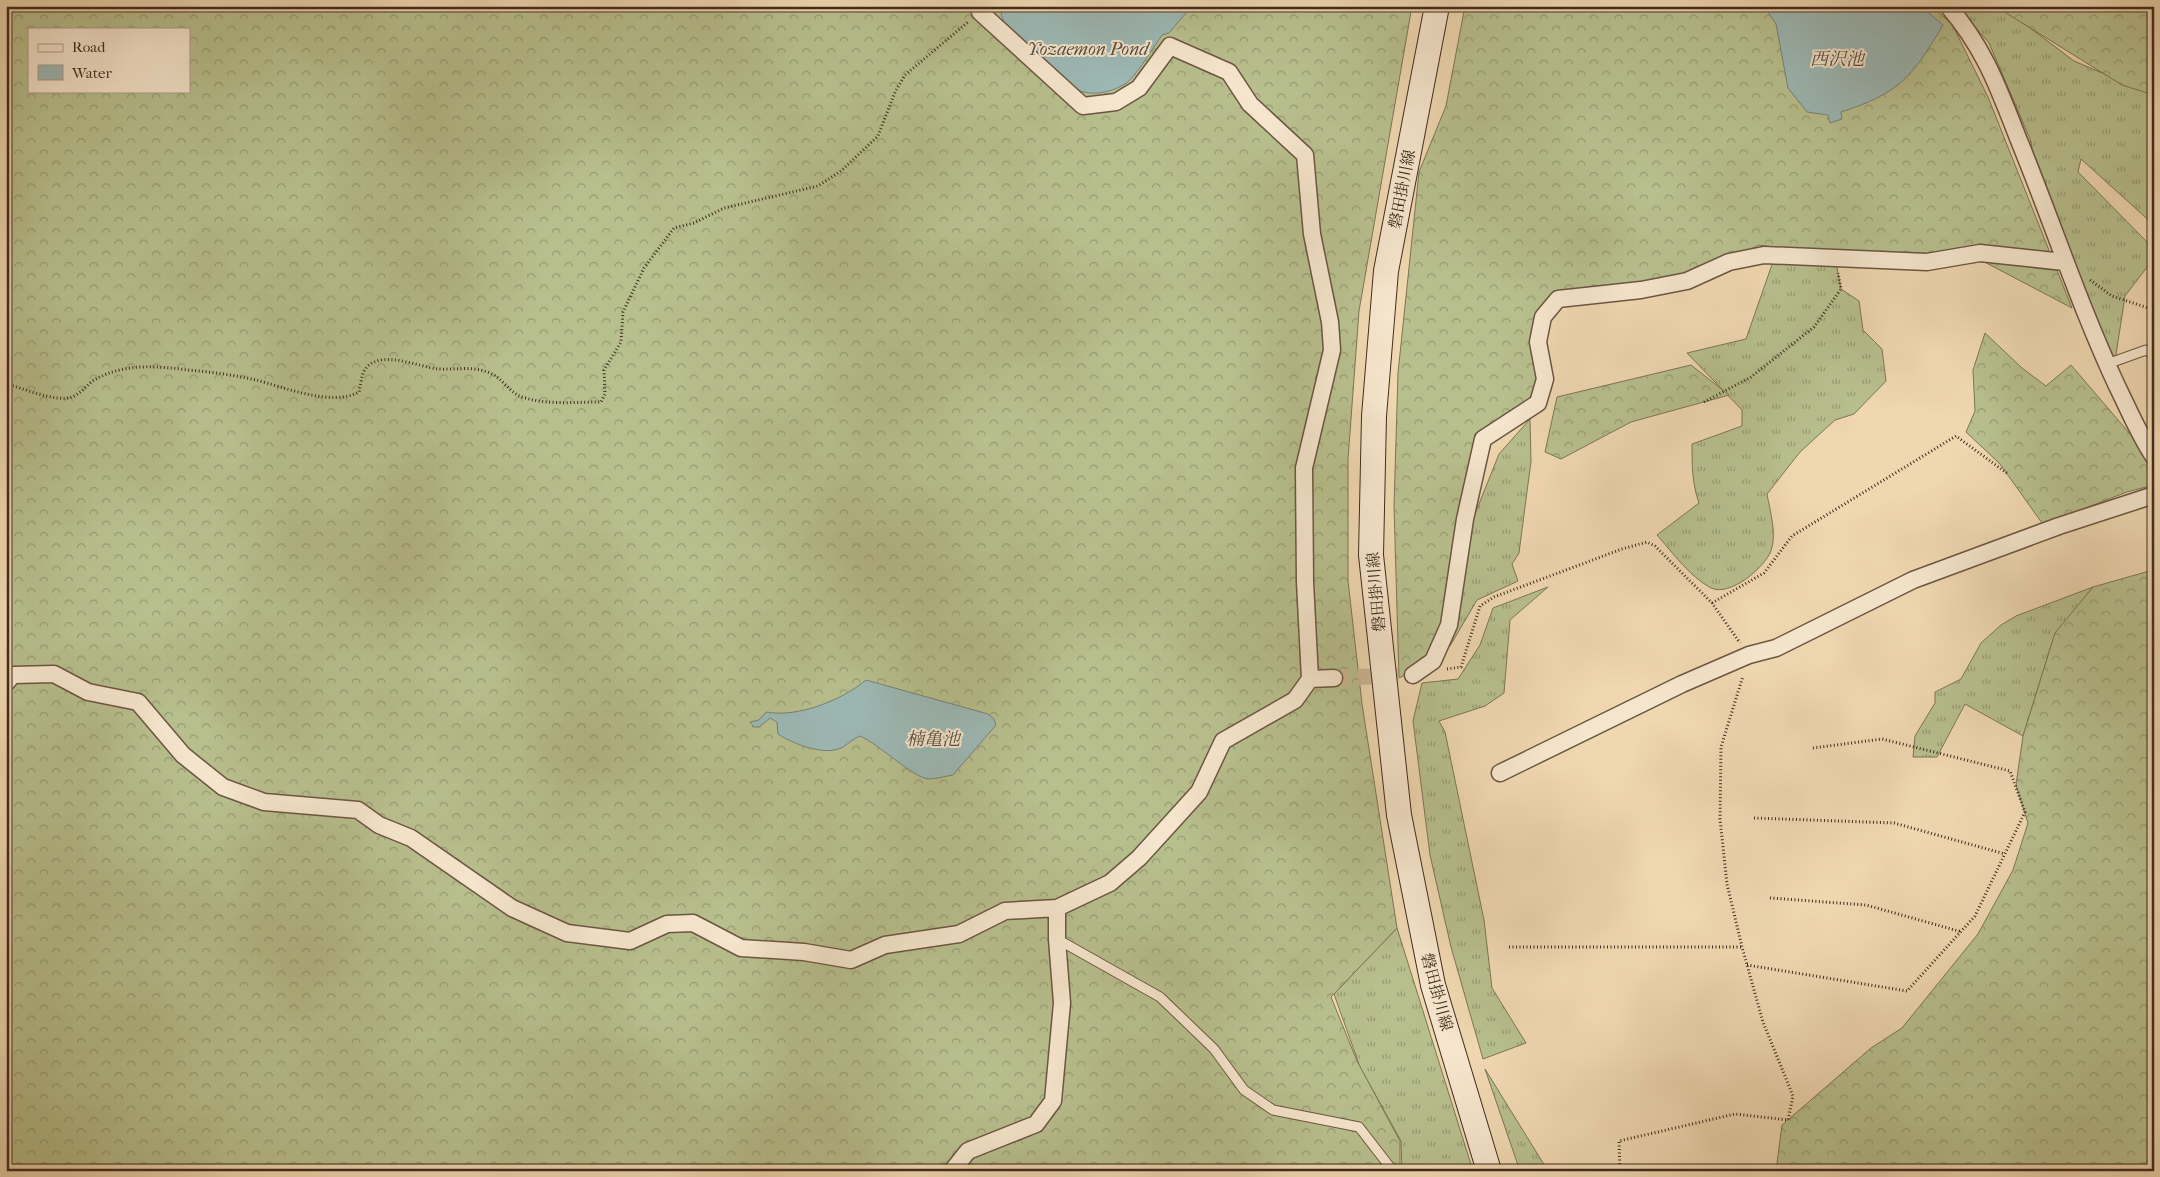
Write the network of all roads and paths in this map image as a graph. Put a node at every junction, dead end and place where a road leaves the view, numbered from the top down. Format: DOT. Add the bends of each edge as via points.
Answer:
graph roads {
  1 [pos="1437,6"];
  2 [pos="1948,6"];
  3 [pos="979,9"];
  4 [pos="1835,257"];
  5 [pos="2064,262"];
  6 [pos="2154,310"];
  7 [pos="2154,355"];
  8 [pos="2107,364"];
  9 [pos="6,384"];
  10 [pos="1704,402"];
  11 [pos="2154,457"];
  12 [pos="2008,474"];
  13 [pos="2154,495"];
  14 [pos="1712,603"];
  15 [pos="1749,656"];
  16 [pos="1415,674"];
  17 [pos="1334,678"];
  18 [pos="1310,679"];
  19 [pos="6,682"];
  20 [pos="1813,748"];
  21 [pos="1500,773"];
  22 [pos="1754,818"];
  23 [pos="2005,854"];
  24 [pos="1770,898"];
  25 [pos="1057,908"];
  26 [pos="1962,932"];
  27 [pos="1057,939"];
  28 [pos="1509,947"];
  29 [pos="1742,947"];
  30 [pos="1747,965"];
  31 [pos="952,1171"];
  32 [pos="1393,1171"];
  33 [pos="1489,1171"];
  34 [pos="1620,1171"];
  1 -- 33 [label="main road, 磐田掛川線" via="1386,271 1374,416 1371,555 1399,815 1433,985"];
  2 -- 5 [label="street" via="1970,31 1988,64 2034,175"];
  3 -- 9 [label="path" via="905,75 878,136 841,171 818,186 724,208 694,223 674,228 644,268 623,312 622,342 604,370 606,394 601,402 542,402 522,398 495,376 476,368 436,368 397,360 368,366 359,392 353,395 315,396 254,380 188,370 137,367 115,369 73,397 59,398"];
  3 -- 18 [label="street" via="1083,106 1116,102 1139,88 1170,46 1230,72 1250,104 1305,155 1312,234 1330,322 1332,350 1304,468"];
  4 -- 5 [label="street" via="1927,262 1980,253"];
  4 -- 10 [label="path" via="1841,289 1814,327 1751,377"];
  4 -- 16 [label="street" via="1764,255 1729,262 1687,281 1558,299 1543,317 1538,342 1545,379 1538,403 1483,439 1448,625 1433,661"];
  5 -- 6 [label="path" via="2112,296"];
  5 -- 8 [label="street"];
  7 -- 8 [label="lane" via="2146,350"];
  8 -- 11 [label="street"];
  12 -- 14 [label="path" via="1956,436 1792,536 1764,573"];
  13 -- 15 [label="street" via="1912,580 1776,648"];
  14 -- 15 [label="path"];
  14 -- 16 [label="path" via="1655,546 1646,542 1494,597 1480,606 1461,667"];
  15 -- 21 [label="street" via="1682,684"];
  15 -- 29 [label="path" via="1721,747 1720,819 1727,884"];
  17 -- 18 [label="street"];
  18 -- 25 [label="street" via="1295,700 1223,741 1200,792 1139,858 1110,883"];
  19 -- 25 [label="street" via="13,675 54,674 88,692 138,702 183,756 223,787 264,802 358,810 379,824 411,838 512,908 567,933 630,941 667,924 693,923 741,948 804,952 851,960 885,945 959,934 1005,910"];
  20 -- 23 [label="path" via="1882,739 2010,771 2025,812"];
  22 -- 23 [label="path" via="1894,823"];
  23 -- 26 [label="path" via="1975,916"];
  24 -- 26 [label="path" via="1866,905"];
  25 -- 27 [label="street"];
  26 -- 30 [label="path" via="1907,990"];
  27 -- 31 [label="street" via="1062,1003 1052,1101 1036,1124 968,1150"];
  27 -- 32 [label="lane" via="1160,997 1214,1049 1251,1095 1273,1110 1359,1127"];
  28 -- 29 [label="path"];
  29 -- 30 [label="path"];
  30 -- 34 [label="path" via="1763,1022 1793,1096 1788,1120 1735,1114 1619,1141"];
}
